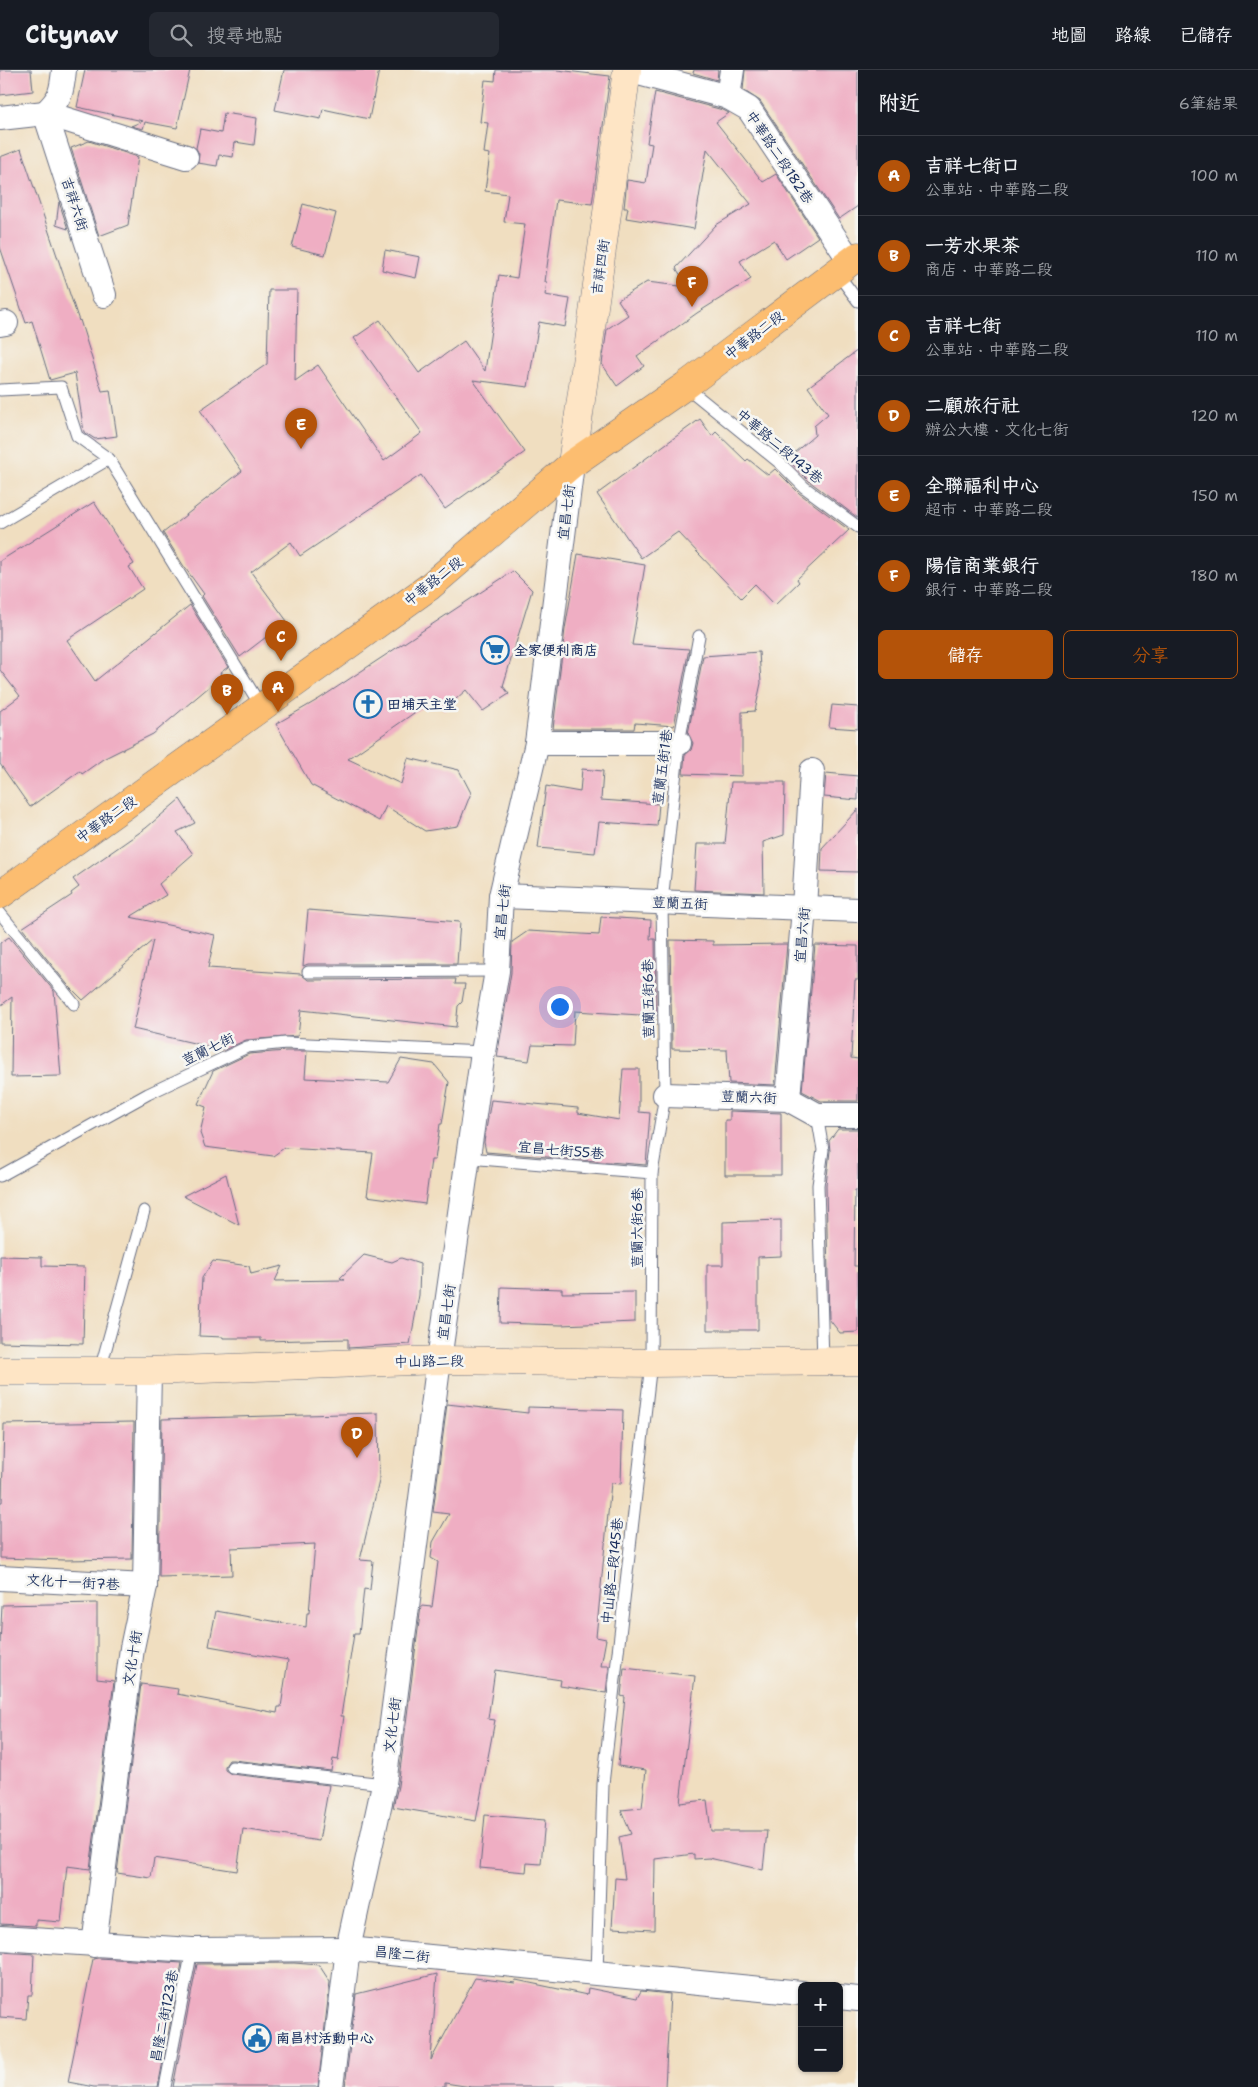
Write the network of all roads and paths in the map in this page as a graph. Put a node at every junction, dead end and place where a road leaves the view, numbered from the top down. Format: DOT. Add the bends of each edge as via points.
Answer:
graph roads {
  1 [pos="64,70"];
  2 [pos="627,70"];
  3 [pos="732,70"];
  4 [pos="728,96"];
  5 [pos="46,113"];
  6 [pos="0,118"];
  7 [pos="186,157"];
  8 [pos="849,264"];
  9 [pos="104,295"];
  10 [pos="858,301"];
  11 [pos="685,386"];
  12 [pos="0,390"];
  13 [pos="109,459"];
  14 [pos="572,464"];
  15 [pos="0,524"];
  16 [pos="858,526"];
  17 [pos="699,636"];
  18 [pos="262,708"];
  19 [pos="537,743"];
  20 [pos="679,743"];
  21 [pos="812,770"];
  22 [pos="0,894"];
  23 [pos="501,896"];
  24 [pos="662,902"];
  25 [pos="804,908"];
  26 [pos="858,910"];
  27 [pos="0,913"];
  28 [pos="497,971"];
  29 [pos="308,972"];
  30 [pos="74,1004"];
  31 [pos="483,1052"];
  32 [pos="665,1094"];
  33 [pos="788,1099"];
  34 [pos="816,1115"];
  35 [pos="858,1115"];
  36 [pos="468,1158"];
  37 [pos="652,1173"];
  38 [pos="0,1176"];
  39 [pos="144,1211"];
  40 [pos="439,1360"];
  41 [pos="858,1361"];
  42 [pos="823,1362"];
  43 [pos="651,1363"];
  44 [pos="100,1370"];
  45 [pos="149,1370"];
  46 [pos="0,1371"];
  47 [pos="0,1578"];
  48 [pos="145,1586"];
  49 [pos="232,1768"];
  50 [pos="384,1784"];
  51 [pos="0,1938"];
  52 [pos="94,1945"];
  53 [pos="348,1949"];
  54 [pos="192,1950"];
  55 [pos="597,1973"];
  56 [pos="798,1993"];
  57 [pos="843,1997"];
  58 [pos="858,1999"];
  59 [pos="165,2087"];
  60 [pos="331,2087"];
  1 -- 5 [label="street" via="62,92"];
  2 -- 4 [label="street, 中華路二段182巷"];
  2 -- 14 [label="street, 吉祥四街"];
  3 -- 4 [label="street"];
  4 -- 8 [label="street, 中華路二段182巷" via="749,109"];
  5 -- 6 [label="street"];
  5 -- 7 [label="street"];
  5 -- 9 [label="street, 吉祥六街"];
  8 -- 10 [label="lane"];
  8 -- 11 [label="main road, 中華路二段"];
  11 -- 14 [label="main road, 中華路二段"];
  11 -- 16 [label="lane, 中華路二段143巷" via="781,464 804,487"];
  12 -- 13 [label="lane" via="61,387 77,436"];
  13 -- 15 [label="lane"];
  13 -- 18 [label="lane"];
  14 -- 18 [label="main road, 中華路二段" via="429,587"];
  14 -- 19 [label="street, 宜昌七街"];
  17 -- 20 [label="lane, 荳蘭五街1巷"];
  18 -- 22 [label="main road, 中華路二段"];
  19 -- 20 [label="street"];
  19 -- 23 [label="street, 宜昌七街"];
  20 -- 24 [label="lane, 荳蘭五街1巷"];
  21 -- 25 [label="street, 宜昌六街"];
  23 -- 24 [label="street, 荳蘭五街"];
  23 -- 28 [label="street, 宜昌七街"];
  24 -- 25 [label="street, 荳蘭五街"];
  24 -- 32 [label="lane, 荳蘭五街6巷"];
  25 -- 26 [label="street, 荳蘭五街"];
  25 -- 33 [label="street, 宜昌六街"];
  27 -- 30 [label="lane"];
  28 -- 29 [label="lane"];
  28 -- 31 [label="street, 宜昌七街"];
  31 -- 36 [label="street, 宜昌七街"];
  31 -- 38 [label="lane, 荳蘭七街" via="286,1044 247,1047 148,1094"];
  32 -- 33 [label="street, 荳蘭六街"];
  32 -- 37 [label="lane, 荳蘭六街6巷"];
  33 -- 34 [label="street, 荳蘭六街"];
  34 -- 35 [label="street, 荳蘭六街"];
  34 -- 42 [label="lane" via="823,1150 818,1185"];
  36 -- 37 [label="lane, 宜昌七街55巷"];
  36 -- 40 [label="street, 宜昌七街"];
  37 -- 43 [label="lane, 荳蘭六街6巷"];
  39 -- 44 [label="lane"];
  40 -- 43 [label="street, 中山路二段"];
  40 -- 45 [label="street, 中山路二段"];
  40 -- 50 [label="street, 文化七街"];
  41 -- 42 [label="street, 中山路二段"];
  42 -- 43 [label="street, 中山路二段"];
  43 -- 55 [label="lane, 中山路二段145巷" via="604,1784"];
  44 -- 45 [label="street, 中山路二段"];
  44 -- 46 [label="street, 中山路二段"];
  45 -- 48 [label="street, 文化十街"];
  47 -- 48 [label="street, 文化十一街7巷"];
  48 -- 52 [label="street, 文化十街" via="132,1648"];
  49 -- 50 [label="lane"];
  50 -- 53 [label="street, 文化七街"];
  51 -- 52 [label="street, 昌隆二街"];
  52 -- 54 [label="street, 昌隆二街"];
  53 -- 54 [label="street, 昌隆二街"];
  53 -- 55 [label="street, 昌隆二街"];
  53 -- 60 [label="street, 文化七街"];
  54 -- 59 [label="lane, 昌隆二街123巷"];
  55 -- 56 [label="street, 昌隆二街"];
  57 -- 58 [label="street"];
}
